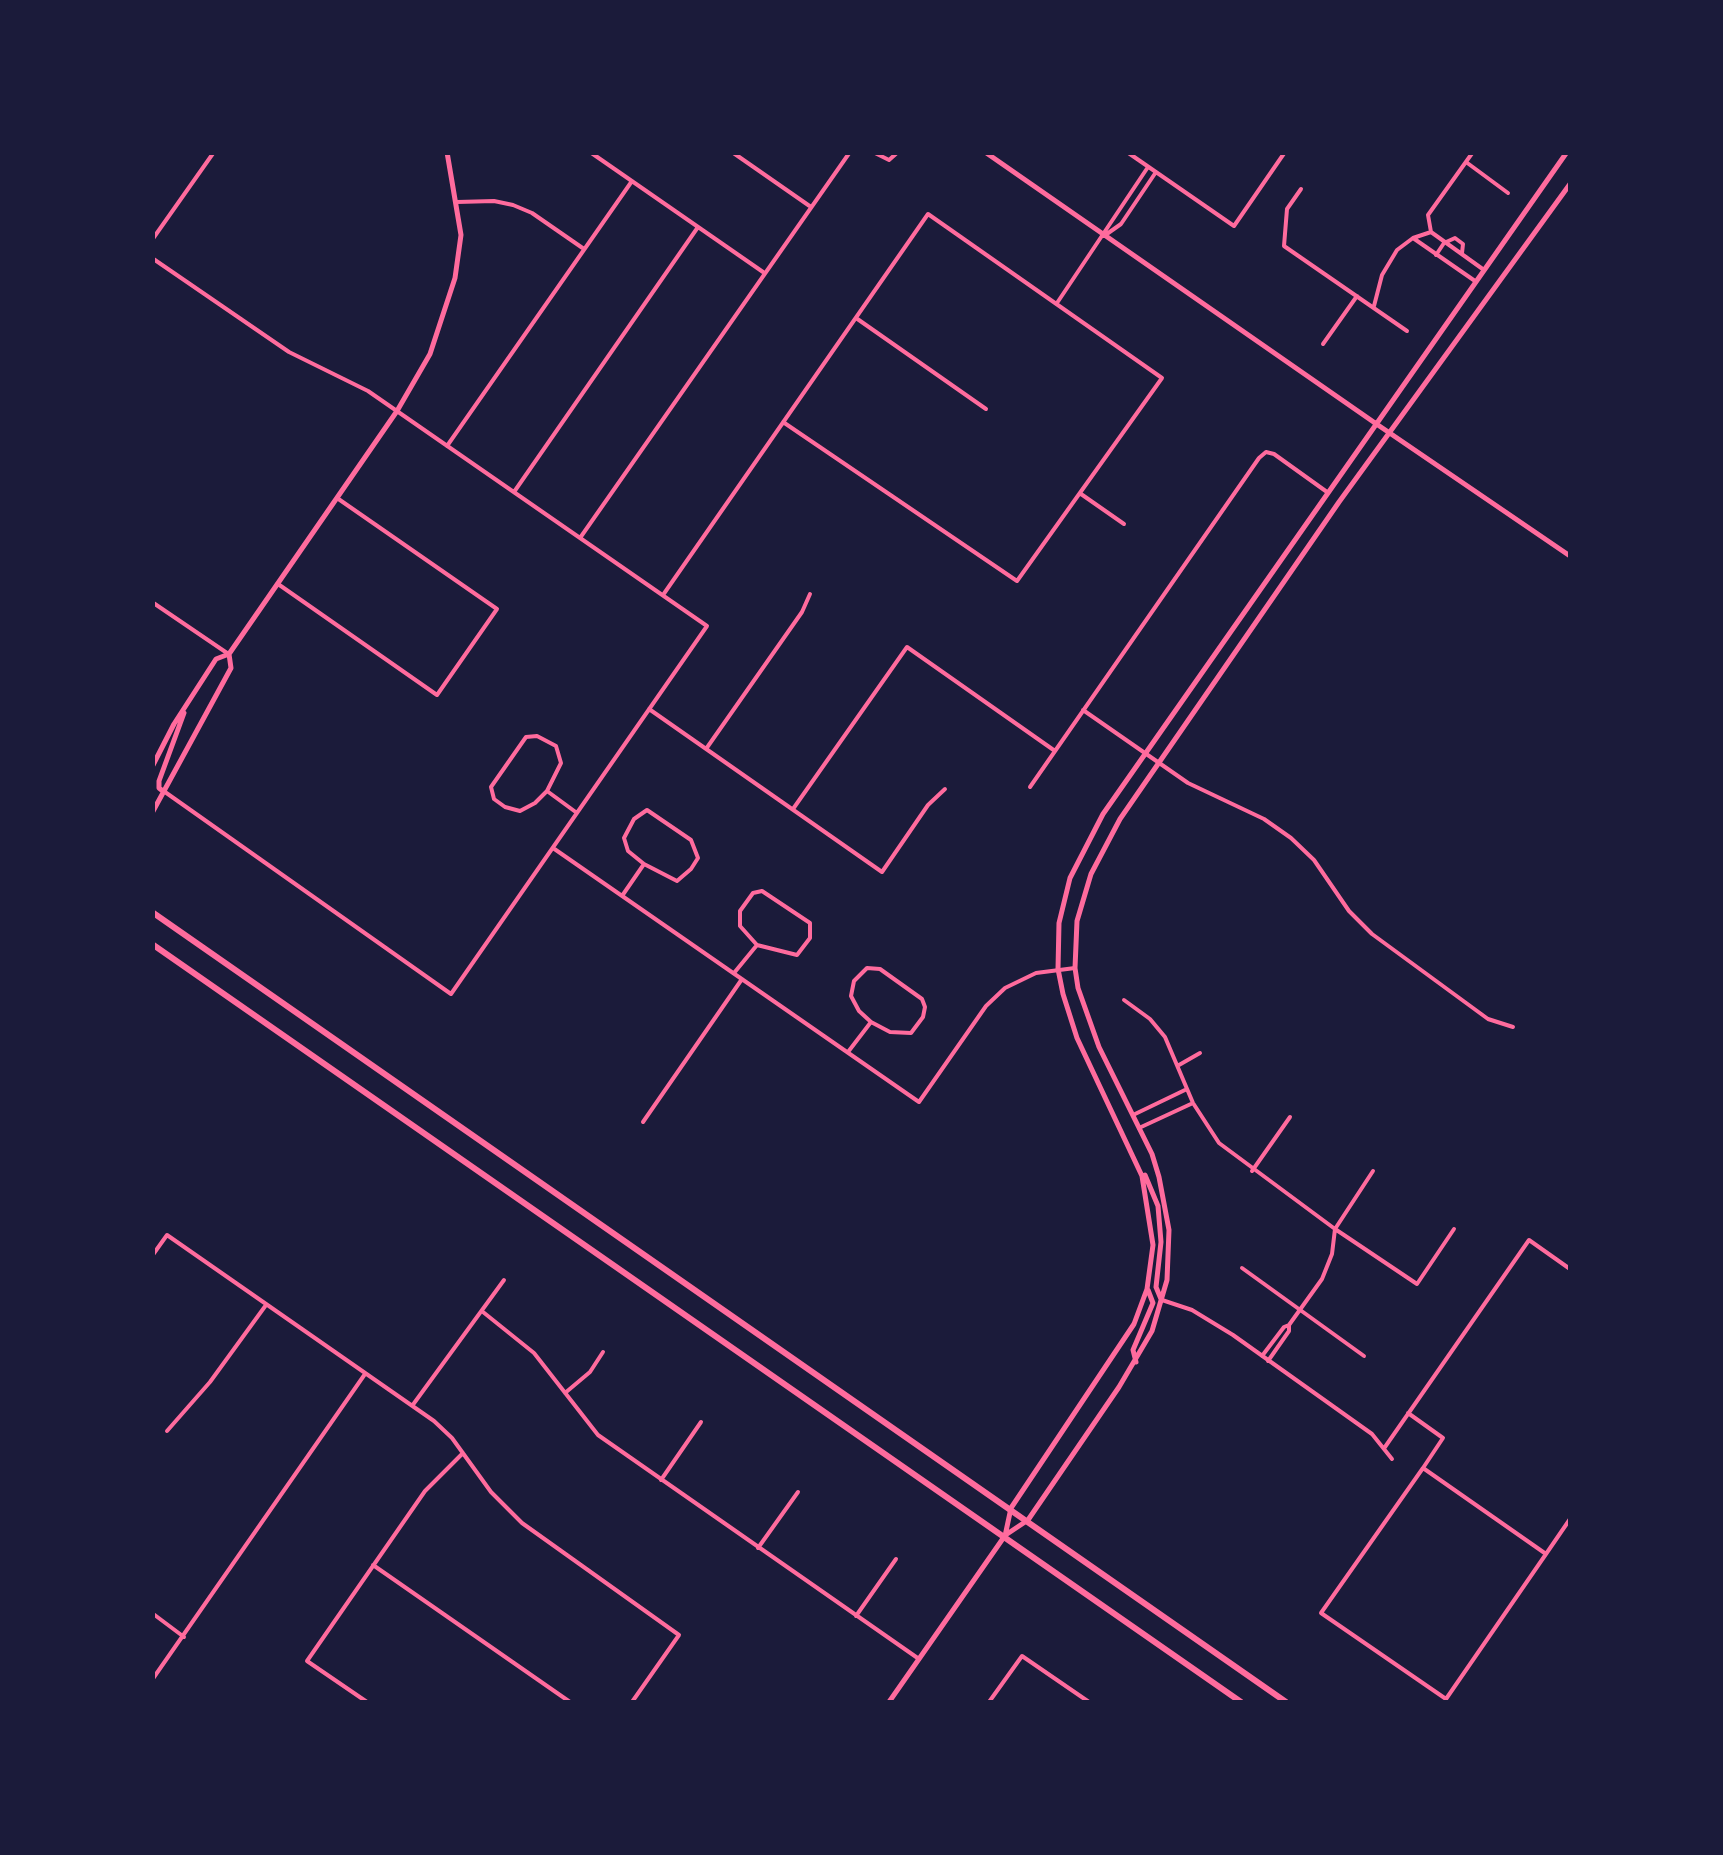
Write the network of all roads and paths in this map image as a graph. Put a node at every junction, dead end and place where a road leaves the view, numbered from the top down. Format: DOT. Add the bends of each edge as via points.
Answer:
graph roads {
  1 [pos="214,152"];
  2 [pos="446,152"];
  3 [pos="590,152"];
  4 [pos="732,152"];
  5 [pos="850,152"];
  6 [pos="873,152"];
  7 [pos="898,152"];
  8 [pos="985,152"];
  9 [pos="1127,152"];
  10 [pos="1286,152"];
  11 [pos="1473,152"];
  12 [pos="1567,152"];
  13 [pos="1466,162"];
  14 [pos="1148,167"];
  15 [pos="1156,172"];
  16 [pos="632,181"];
  17 [pos="1570,184"];
  18 [pos="1301,190"];
  19 [pos="1508,193"];
  20 [pos="456,202"];
  21 [pos="810,208"];
  22 [pos="698,227"];
  23 [pos="1431,232"];
  24 [pos="1104,236"];
  25 [pos="1413,238"];
  26 [pos="152,240"];
  27 [pos="1444,243"];
  28 [pos="584,249"];
  29 [pos="1436,254"];
  30 [pos="1462,255"];
  31 [pos="152,258"];
  32 [pos="1484,270"];
  33 [pos="764,272"];
  34 [pos="1475,282"];
  35 [pos="1357,296"];
  36 [pos="1057,303"];
  37 [pos="1374,308"];
  38 [pos="856,318"];
  39 [pos="1407,331"];
  40 [pos="1323,344"];
  41 [pos="986,409"];
  42 [pos="397,411"];
  43 [pos="784,422"];
  44 [pos="1375,423"];
  45 [pos="1389,434"];
  46 [pos="447,446"];
  47 [pos="514,492"];
  48 [pos="1327,492"];
  49 [pos="1081,494"];
  50 [pos="337,498"];
  51 [pos="1124,524"];
  52 [pos="580,538"];
  53 [pos="1570,556"];
  54 [pos="278,584"];
  55 [pos="810,594"];
  56 [pos="663,596"];
  57 [pos="152,602"];
  58 [pos="229,654"];
  59 [pos="186,705"];
  60 [pos="649,708"];
  61 [pos="1083,710"];
  62 [pos="706,748"];
  63 [pos="1055,751"];
  64 [pos="1145,754"];
  65 [pos="1158,764"];
  66 [pos="152,766"];
  67 [pos="1030,787"];
  68 [pos="945,789"];
  69 [pos="547,791"];
  70 [pos="164,792"];
  71 [pos="793,809"];
  72 [pos="152,813"];
  73 [pos="577,813"];
  74 [pos="553,848"];
  75 [pos="644,864"];
  76 [pos="622,896"];
  77 [pos="152,912"];
  78 [pos="152,944"];
  79 [pos="757,945"];
  80 [pos="1075,968"];
  81 [pos="1058,969"];
  82 [pos="734,973"];
  83 [pos="742,979"];
  84 [pos="1124,1000"];
  85 [pos="871,1022"];
  86 [pos="1513,1027"];
  87 [pos="848,1052"];
  88 [pos="1200,1052"];
  89 [pos="1179,1065"];
  90 [pos="1187,1089"];
  91 [pos="1193,1102"];
  92 [pos="1132,1115"];
  93 [pos="1290,1117"];
  94 [pos="643,1122"];
  95 [pos="1139,1128"];
  96 [pos="1131,1151"];
  97 [pos="1252,1171"];
  98 [pos="1373,1171"];
  99 [pos="1454,1229"];
  100 [pos="1335,1230"];
  101 [pos="152,1256"];
  102 [pos="1242,1268"];
  103 [pos="1570,1269"];
  104 [pos="504,1280"];
  105 [pos="1147,1289"];
  106 [pos="1162,1300"];
  107 [pos="266,1305"];
  108 [pos="1300,1310"];
  109 [pos="483,1312"];
  110 [pos="1289,1326"];
  111 [pos="603,1352"];
  112 [pos="1262,1356"];
  113 [pos="1364,1356"];
  114 [pos="1268,1360"];
  115 [pos="1136,1362"];
  116 [pos="364,1374"];
  117 [pos="565,1392"];
  118 [pos="412,1406"];
  119 [pos="1408,1414"];
  120 [pos="702,1422"];
  121 [pos="168,1431"];
  122 [pos="1385,1447"];
  123 [pos="464,1453"];
  124 [pos="1392,1459"];
  125 [pos="1422,1468"];
  126 [pos="661,1480"];
  127 [pos="798,1492"];
  128 [pos="1011,1508"];
  129 [pos="1570,1519"];
  130 [pos="1028,1520"];
  131 [pos="1005,1536"];
  132 [pos="758,1548"];
  133 [pos="1546,1554"];
  134 [pos="896,1558"];
  135 [pos="374,1564"];
  136 [pos="152,1613"];
  137 [pos="856,1616"];
  138 [pos="184,1637"];
  139 [pos="918,1659"];
  140 [pos="152,1680"];
  141 [pos="367,1702"];
  142 [pos="570,1702"];
  143 [pos="632,1702"];
  144 [pos="889,1702"];
  145 [pos="989,1702"];
  146 [pos="1089,1702"];
  147 [pos="1241,1702"];
  148 [pos="1286,1702"];
  1 -- 26 [label="street"];
  2 -- 20 [label="main road"];
  3 -- 16 [label="street"];
  4 -- 21 [label="street"];
  5 -- 21 [label="street"];
  6 -- 7 [label="street" via="890,160"];
  8 -- 24 [label="main road"];
  9 -- 14 [label="street"];
  10 -- 15 [label="street" via="1234,226"];
  11 -- 13 [label="street"];
  12 -- 32 [label="main road"];
  13 -- 19 [label="street"];
  13 -- 23 [label="street" via="1428,214"];
  14 -- 15 [label="street"];
  14 -- 24 [label="street"];
  15 -- 24 [label="street" via="1121,224"];
  16 -- 22 [label="street"];
  16 -- 28 [label="street"];
  17 -- 45 [label="main road"];
  18 -- 35 [label="street" via="1287,208 1284,246"];
  20 -- 28 [label="street" via="514,205"];
  20 -- 42 [label="main road" via="455,278 430,354"];
  21 -- 33 [label="street"];
  22 -- 33 [label="street"];
  22 -- 47 [label="street"];
  23 -- 25 [label="street"];
  23 -- 27 [label="street"];
  24 -- 36 [label="street"];
  24 -- 44 [label="main road"];
  25 -- 29 [label="street"];
  25 -- 37 [label="street" via="1388,262"];
  27 -- 29 [label="street"];
  27 -- 30 [label="street"];
  27 -- 30 [label="street" via="1455,238 1463,244"];
  28 -- 46 [label="street"];
  29 -- 34 [label="street"];
  30 -- 32 [label="street"];
  31 -- 42 [label="street" via="289,352"];
  32 -- 34 [label="main road"];
  33 -- 52 [label="street"];
  34 -- 44 [label="main road"];
  35 -- 37 [label="street"];
  35 -- 40 [label="street"];
  36 -- 38 [label="street" via="928,214"];
  36 -- 49 [label="street" via="1162,378"];
  37 -- 39 [label="street"];
  38 -- 41 [label="street"];
  38 -- 43 [label="street"];
  42 -- 46 [label="street"];
  42 -- 50 [label="main road"];
  43 -- 49 [label="street" via="1017,582"];
  43 -- 56 [label="street"];
  44 -- 45 [label="main road"];
  44 -- 48 [label="main road"];
  45 -- 53 [label="main road"];
  45 -- 65 [label="main road"];
  46 -- 47 [label="street"];
  47 -- 52 [label="street"];
  48 -- 61 [label="street" via="1266,452"];
  48 -- 64 [label="main road"];
  49 -- 51 [label="street"];
  50 -- 54 [label="main road"];
  50 -- 54 [label="street" via="497,609 437,695"];
  52 -- 56 [label="street"];
  54 -- 58 [label="main road"];
  55 -- 62 [label="street"];
  56 -- 60 [label="street" via="707,626"];
  57 -- 58 [label="street"];
  58 -- 59 [label="main road" via="216,659"];
  58 -- 70 [label="main road" via="231,668"];
  59 -- 66 [label="main road"];
  59 -- 70 [label="main road" via="159,781"];
  60 -- 62 [label="street"];
  60 -- 73 [label="street"];
  61 -- 63 [label="street"];
  61 -- 64 [label="street"];
  62 -- 71 [label="street"];
  63 -- 67 [label="street"];
  63 -- 71 [label="street" via="906,647"];
  64 -- 65 [label="street"];
  64 -- 81 [label="main road" via="1074,868 1060,923"];
  65 -- 80 [label="main road" via="1091,874 1077,921"];
  65 -- 86 [label="street" via="1291,838 1372,934 1488,1019"];
  68 -- 71 [label="street" via="882,872"];
  69 -- 69 [label="street" via="561,763 556,746 526,737 491,787 494,799 520,810"];
  69 -- 73 [label="street"];
  70 -- 72 [label="main road"];
  70 -- 74 [label="street" via="451,994"];
  73 -- 74 [label="street"];
  74 -- 76 [label="street"];
  75 -- 75 [label="street" via="624,838 648,810 692,840 698,858 677,880"];
  75 -- 76 [label="street"];
  76 -- 82 [label="street"];
  77 -- 128 [label="main road"];
  78 -- 131 [label="main road"];
  79 -- 79 [label="street" via="740,926 740,911 753,893 762,891 810,923 810,938 798,955"];
  79 -- 82 [label="street"];
  80 -- 81 [label="street"];
  80 -- 92 [label="main road" via="1090,1026"];
  81 -- 87 [label="street" via="1024,976 995,997 919,1102"];
  81 -- 96 [label="main road" via="1076,1038"];
  82 -- 83 [label="street"];
  83 -- 87 [label="street"];
  83 -- 94 [label="street"];
  84 -- 89 [label="street" via="1150,1019"];
  85 -- 85 [label="street" via="850,996 867,968 880,969 925,1007 911,1033"];
  85 -- 87 [label="street"];
  88 -- 89 [label="street"];
  89 -- 90 [label="street"];
  90 -- 91 [label="street"];
  90 -- 92 [label="street"];
  91 -- 95 [label="street"];
  91 -- 97 [label="street" via="1219,1144"];
  92 -- 95 [label="main road"];
  93 -- 97 [label="street"];
  95 -- 106 [label="main road" via="1159,1176 1169,1230"];
  96 -- 105 [label="main road" via="1152,1228"];
  96 -- 106 [label="main road" via="1156,1194 1156,1287"];
  97 -- 100 [label="street"];
  98 -- 100 [label="street"];
  99 -- 100 [label="street" via="1417,1284"];
  100 -- 108 [label="street" via="1322,1279"];
  101 -- 107 [label="street" via="167,1236"];
  102 -- 108 [label="street"];
  103 -- 119 [label="street" via="1530,1240"];
  104 -- 109 [label="street"];
  105 -- 115 [label="main road" via="1153,1303 1133,1350"];
  105 -- 128 [label="main road" via="1125,1340"];
  106 -- 112 [label="street" via="1208,1318"];
  106 -- 115 [label="main road"];
  107 -- 116 [label="street"];
  107 -- 121 [label="street"];
  108 -- 110 [label="street"];
  108 -- 113 [label="street"];
  109 -- 117 [label="street" via="534,1353"];
  109 -- 118 [label="street"];
  110 -- 112 [label="street"];
  110 -- 114 [label="street"];
  111 -- 117 [label="street"];
  112 -- 114 [label="street"];
  114 -- 122 [label="street"];
  115 -- 130 [label="main road"];
  116 -- 118 [label="street"];
  116 -- 138 [label="street"];
  117 -- 126 [label="street" via="598,1435"];
  118 -- 123 [label="street"];
  119 -- 122 [label="street"];
  119 -- 125 [label="street" via="1443,1438"];
  120 -- 126 [label="street"];
  122 -- 124 [label="street"];
  123 -- 135 [label="street" via="424,1491"];
  123 -- 143 [label="street" via="522,1523 678,1636"];
  125 -- 133 [label="street"];
  125 -- 133 [label="street" via="1322,1613 1446,1700"];
  126 -- 132 [label="street"];
  127 -- 132 [label="street"];
  128 -- 130 [label="main road"];
  128 -- 131 [label="main road"];
  129 -- 133 [label="street"];
  130 -- 131 [label="main road"];
  130 -- 148 [label="main road"];
  131 -- 139 [label="main road"];
  131 -- 147 [label="main road"];
  132 -- 137 [label="street"];
  134 -- 137 [label="street"];
  135 -- 141 [label="street" via="307,1661"];
  135 -- 142 [label="street"];
  136 -- 138 [label="street"];
  137 -- 139 [label="street"];
  138 -- 140 [label="street"];
  139 -- 144 [label="main road"];
  145 -- 146 [label="street" via="1022,1656"];
}
